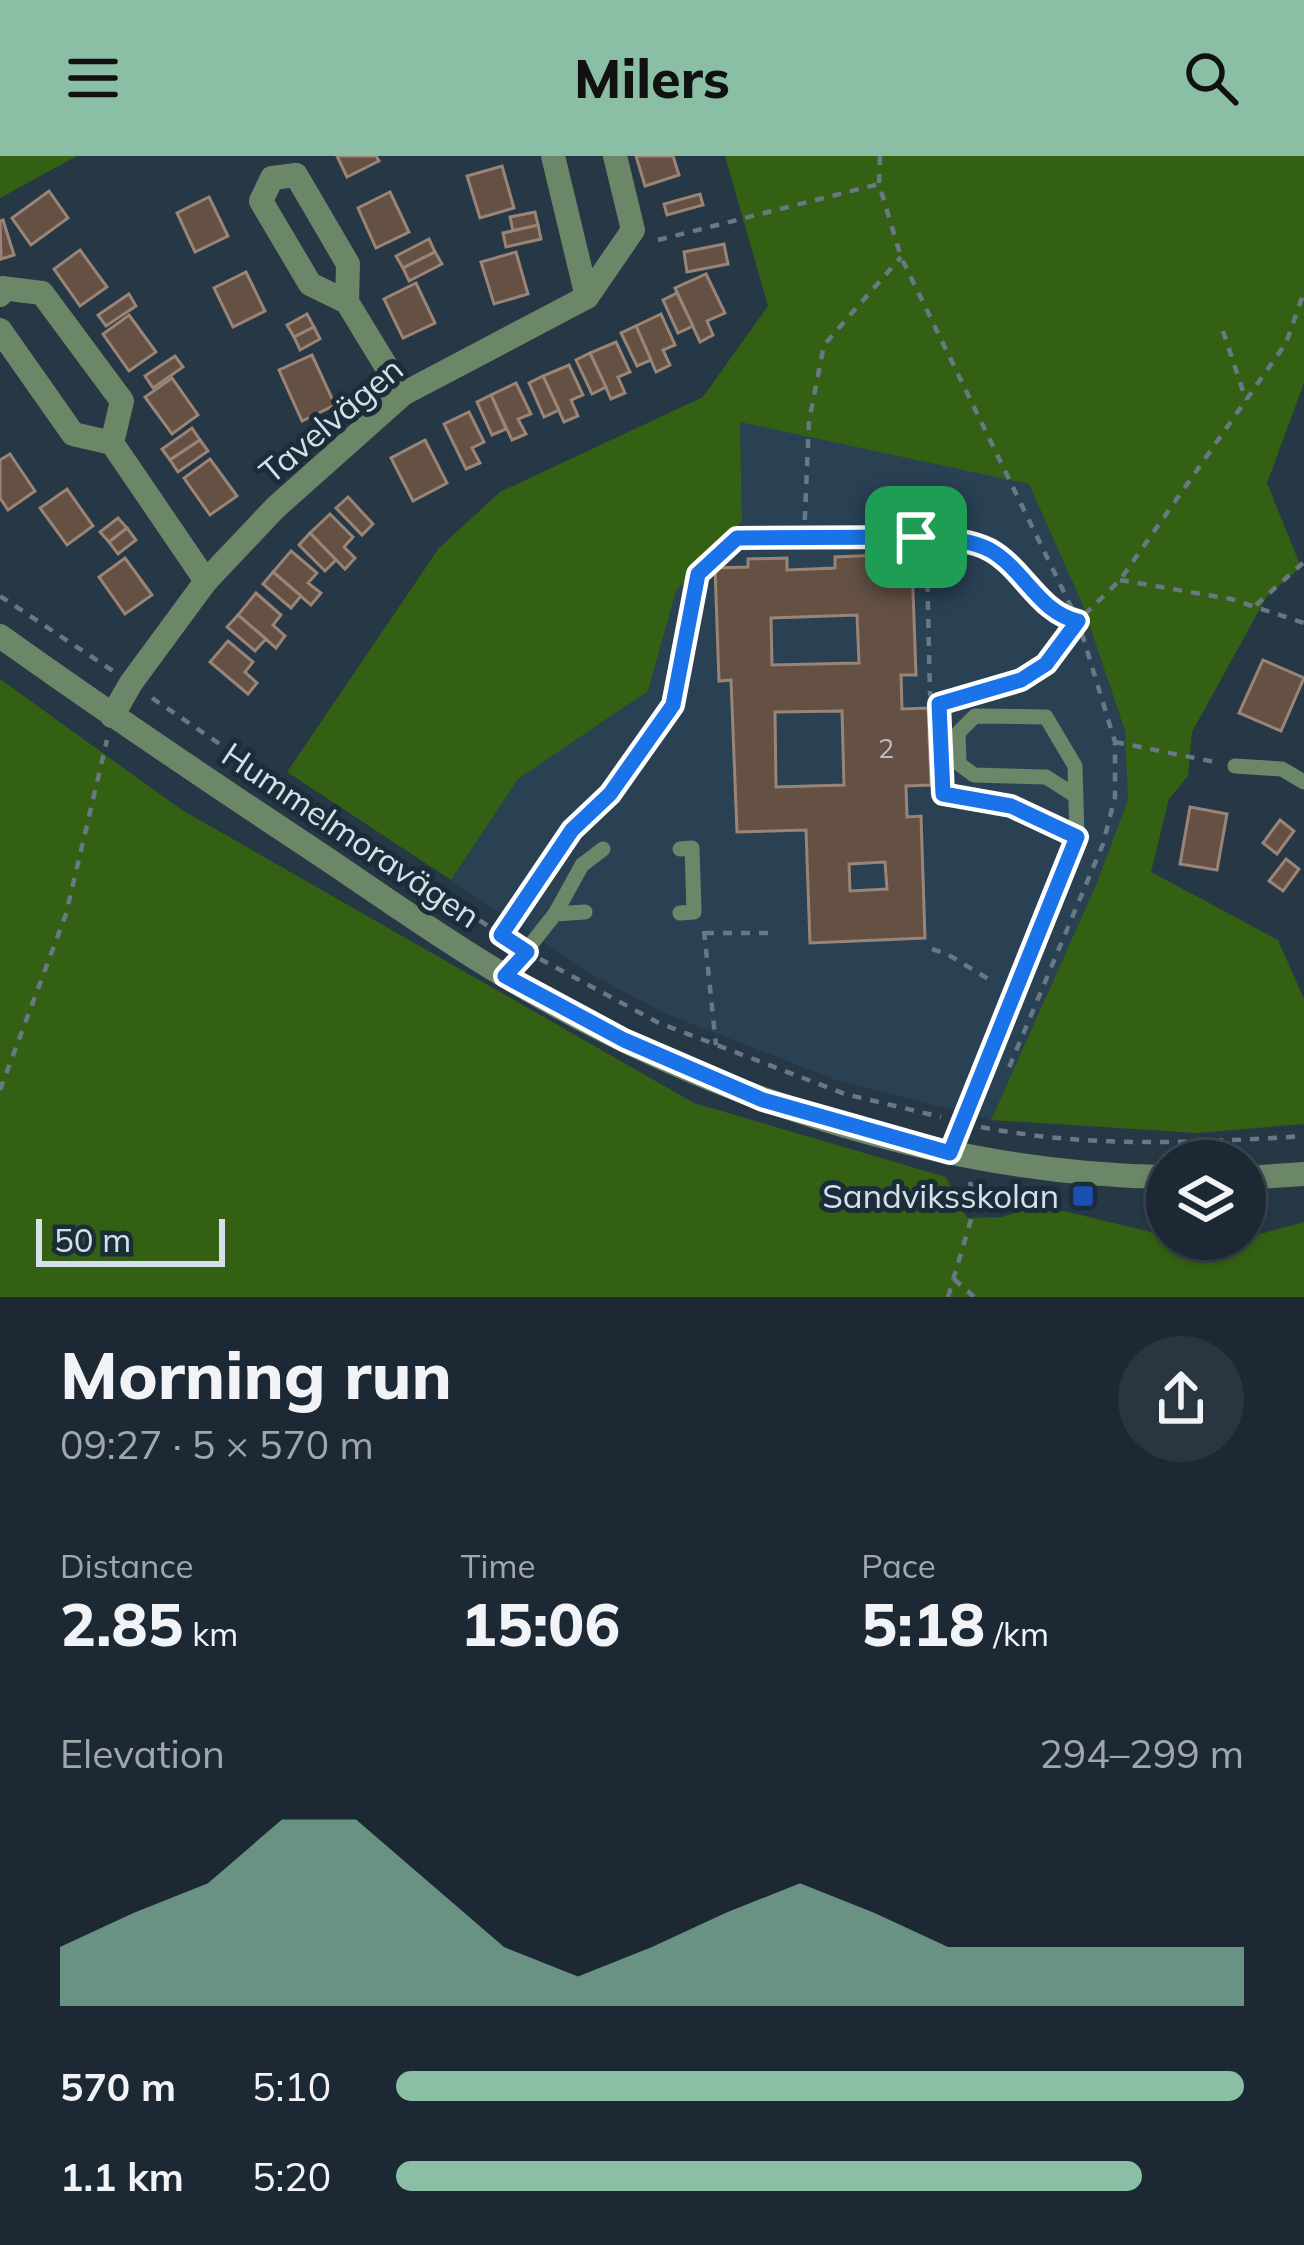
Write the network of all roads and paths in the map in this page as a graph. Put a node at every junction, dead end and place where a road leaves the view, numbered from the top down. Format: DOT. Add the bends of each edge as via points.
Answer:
graph roads {
  1 [pos="553,156"];
  2 [pos="615,156"];
  3 [pos="880,156"];
  4 [pos="879,184"];
  5 [pos="633,230"];
  6 [pos="901,257"];
  7 [pos="1304,292"];
  8 [pos="0,295"];
  9 [pos="587,297"];
  10 [pos="347,302"];
  11 [pos="0,330"];
  12 [pos="1223,331"];
  13 [pos="403,394"];
  14 [pos="1246,400"];
  15 [pos="112,442"];
  16 [pos="916,537"];
  17 [pos="804,538"];
  18 [pos="1304,562"];
  19 [pos="1120,580"];
  20 [pos="206,581"];
  21 [pos="0,596"];
  22 [pos="1256,605"];
  23 [pos="1078,621"];
  24 [pos="1304,623"];
  25 [pos="0,636"];
  26 [pos="131,683"];
  27 [pos="939,704"];
  28 [pos="112,716"];
  29 [pos="940,727"];
  30 [pos="1115,742"];
  31 [pos="1235,766"];
  32 [pos="942,772"];
  33 [pos="1304,782"];
  34 [pos="1076,796"];
  35 [pos="1077,837"];
  36 [pos="1103,844"];
  37 [pos="603,849"];
  38 [pos="680,849"];
  39 [pos="584,912"];
  40 [pos="680,913"];
  41 [pos="555,914"];
  42 [pos="777,933"];
  43 [pos="501,935"];
  44 [pos="932,949"];
  45 [pos="527,952"];
  46 [pos="505,976"];
  47 [pos="1013,994"];
  48 [pos="716,1045"];
  49 [pos="0,1090"];
  50 [pos="963,1122"];
  51 [pos="1304,1136"];
  52 [pos="950,1153"];
  53 [pos="1304,1174"];
  54 [pos="1146,1177"];
  55 [pos="1266,1177"];
  56 [pos="975,1206"];
  57 [pos="954,1279"];
  58 [pos="948,1297"];
  59 [pos="974,1297"];
  1 -- 9 [label="street"];
  2 -- 5 [label="street"];
  3 -- 4 [label="path"];
  4 -- 5 [label="path" via="657,240"];
  4 -- 6 [label="path"];
  5 -- 9 [label="street, Tavelvägen"];
  6 -- 17 [label="path" via="824,345 809,421"];
  6 -- 23 [label="path"];
  7 -- 14 [label="path" via="1286,344"];
  8 -- 15 [label="street" via="2,288 42,292 122,401"];
  9 -- 13 [label="street, Tavelvägen"];
  10 -- 10 [label="street" via="348,264 296,175 272,178 261,201 310,284"];
  10 -- 13 [label="street"];
  11 -- 15 [label="street" via="73,434"];
  12 -- 14 [label="path"];
  13 -- 20 [label="street, Tavelvägen"];
  14 -- 19 [label="path"];
  15 -- 20 [label="street"];
  16 -- 17 [label="path"];
  16 -- 23 [label="path" via="972,542 996,553 1059,617"];
  16 -- 27 [label="path" via="927,564 930,694"];
  17 -- 43 [label="path" via="737,538 698,574 673,705 610,794 572,830"];
  18 -- 22 [label="path"];
  19 -- 22 [label="path"];
  19 -- 23 [label="path"];
  20 -- 26 [label="street, Tavelvägen"];
  21 -- 26 [label="path"];
  22 -- 24 [label="path"];
  23 -- 27 [label="path" via="1046,664 1021,680"];
  25 -- 28 [label="street, Hummelmoravägen"];
  26 -- 28 [label="street, Tavelvägen"];
  26 -- 43 [label="path"];
  27 -- 29 [label="path"];
  28 -- 46 [label="street, Hummelmoravägen"];
  28 -- 49 [label="path" via="66,914"];
  30 -- 31 [label="path"];
  31 -- 33 [label="lane" via="1282,769"];
  32 -- 35 [label="path" via="943,794 1011,806"];
  34 -- 34 [label="lane" via="1075,766 1046,718 975,716 958,733 959,764 974,775 1046,777"];
  34 -- 35 [label="lane"];
  35 -- 36 [label="path"];
  35 -- 47 [label="lane"];
  37 -- 41 [label="lane" via="582,865"];
  38 -- 40 [label="lane" via="692,848 694,912"];
  39 -- 41 [label="lane"];
  41 -- 45 [label="lane"];
  42 -- 48 [label="path" via="705,933"];
  43 -- 45 [label="path"];
  44 -- 47 [label="path"];
  45 -- 46 [label="lane"];
  45 -- 48 [label="path"];
  46 -- 52 [label="street, Hummelmoravägen" via="624,1040 763,1100"];
  47 -- 50 [label="lane"];
  48 -- 50 [label="path" via="845,1094"];
  50 -- 51 [label="path" via="1041,1136 1197,1143"];
  50 -- 52 [label="lane"];
  52 -- 54 [label="street, Hummelmoravägen"];
  53 -- 55 [label="street"];
  56 -- 57 [label="path"];
  57 -- 58 [label="path"];
  57 -- 59 [label="path"];
}
